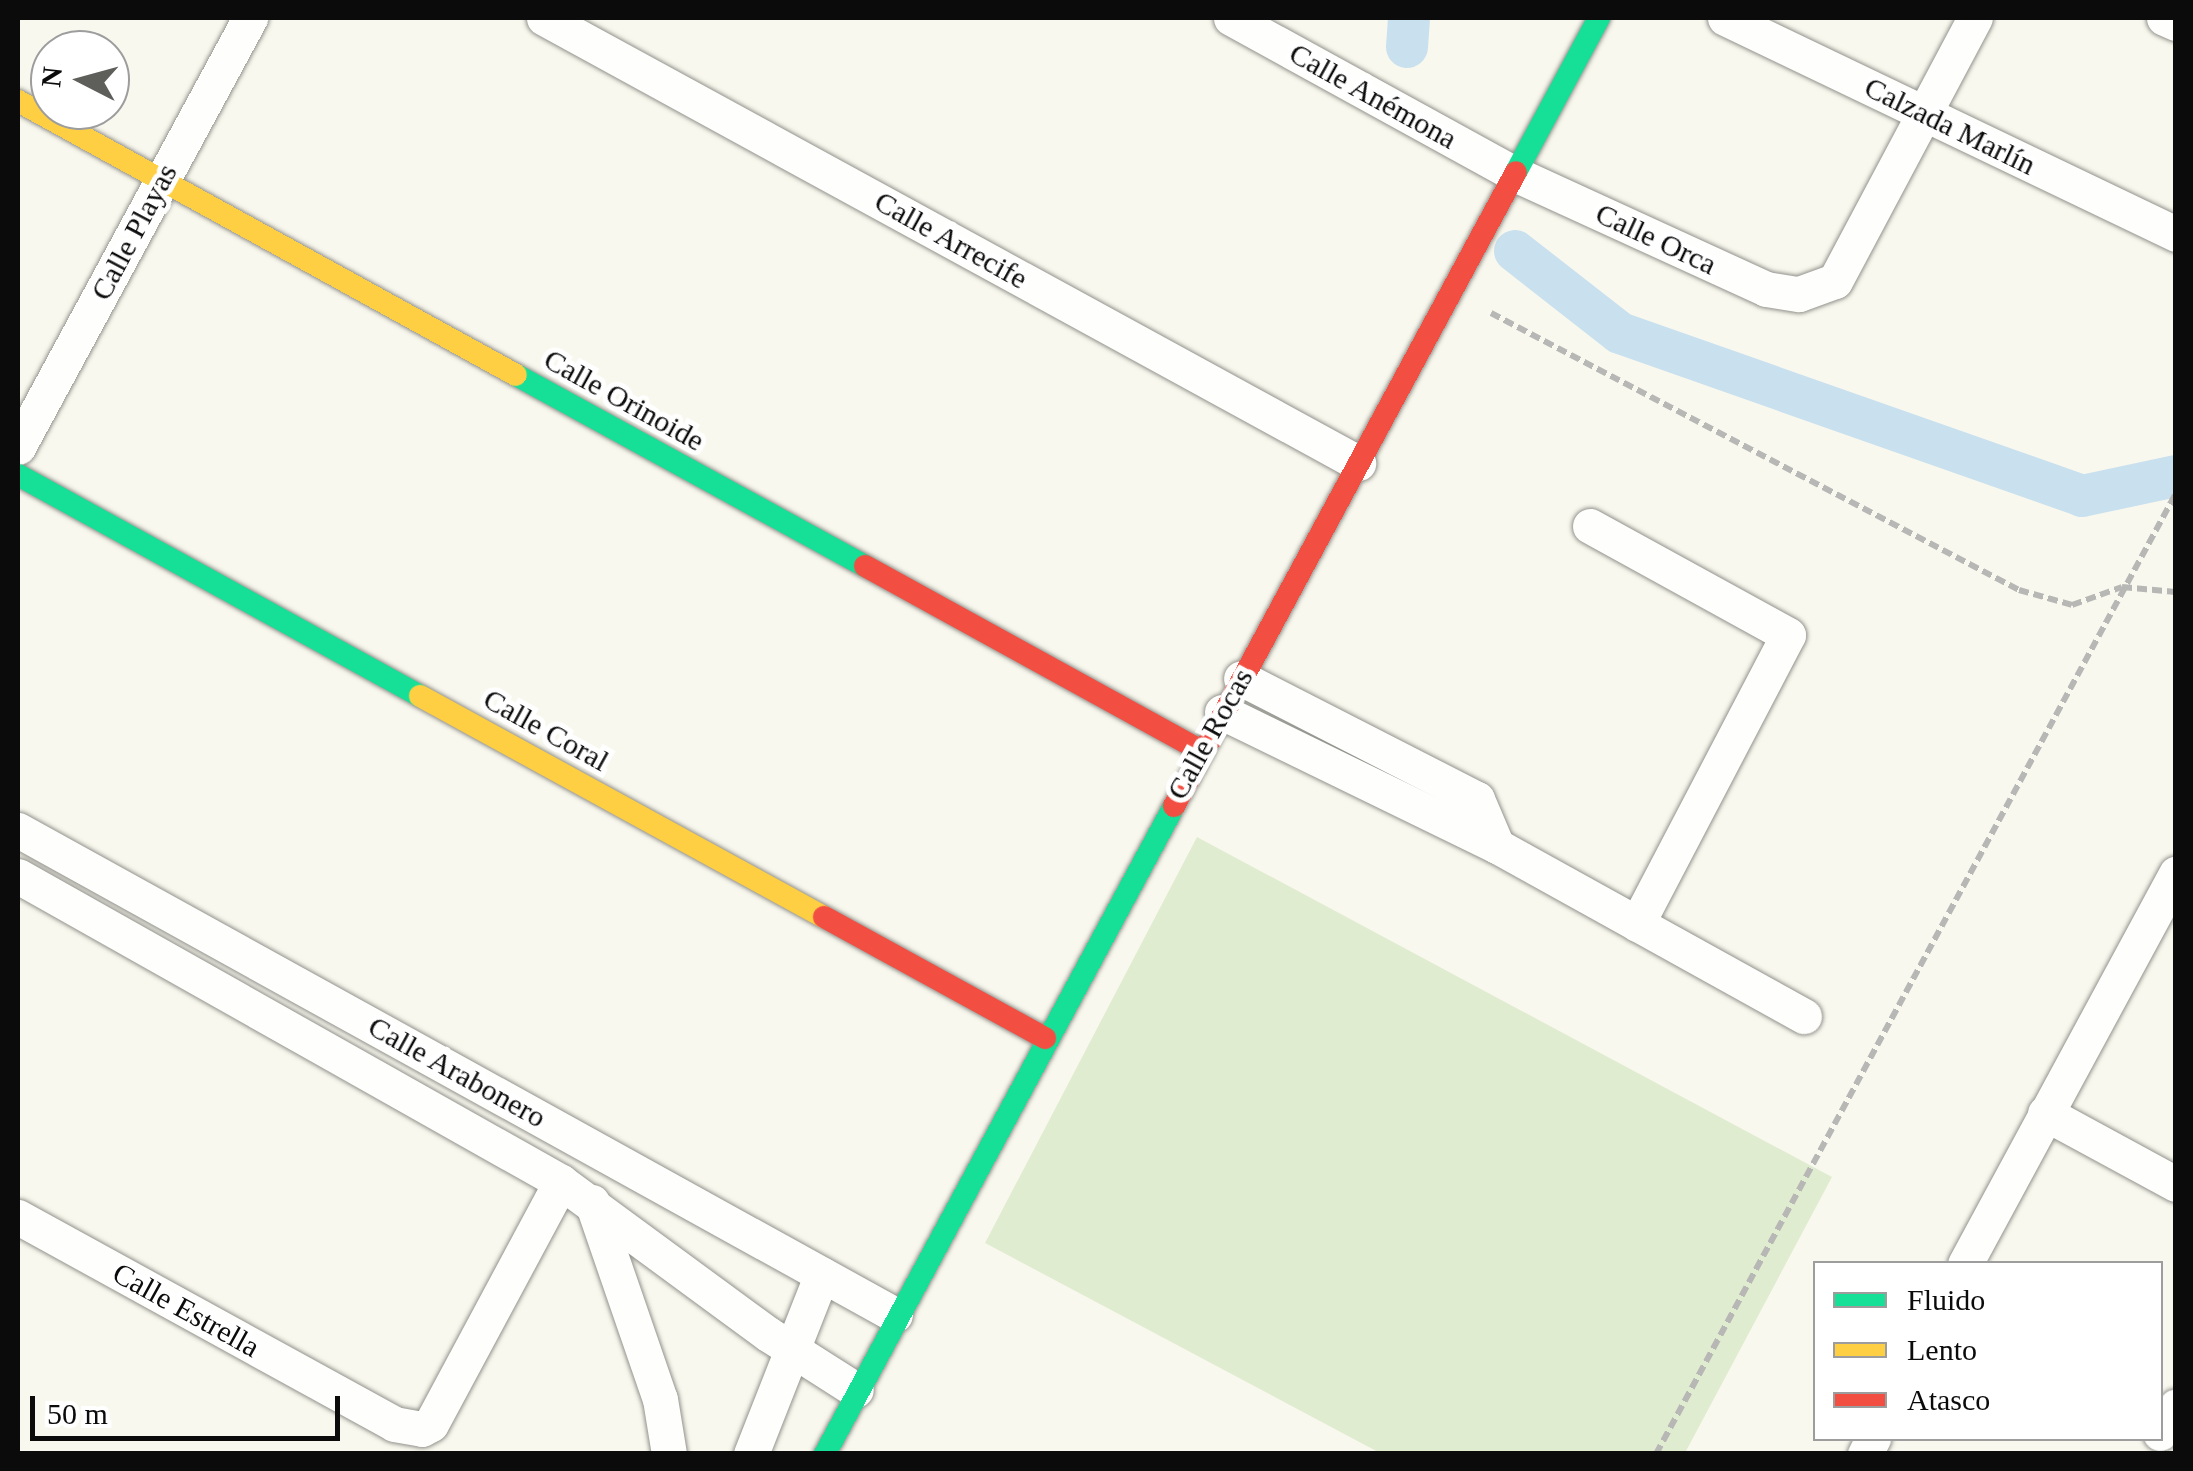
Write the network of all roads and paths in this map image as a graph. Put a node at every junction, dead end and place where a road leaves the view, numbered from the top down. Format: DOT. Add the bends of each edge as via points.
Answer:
graph roads {
  1 [pos="250,18"];
  2 [pos="544,18"];
  3 [pos="1232,18"];
  4 [pos="1599,18"];
  5 [pos="1725,18"];
  6 [pos="1975,18"];
  7 [pos="2164,18"];
  8 [pos="2176,23"];
  9 [pos="18,100"];
  10 [pos="1924,114"];
  11 [pos="1514,174"];
  12 [pos="162,180"];
  13 [pos="2176,234"];
  14 [pos="1450,292"];
  15 [pos="18,447"];
  16 [pos="1358,463"];
  17 [pos="18,475"];
  18 [pos="2176,493"];
  19 [pos="1590,526"];
  20 [pos="2122,587"];
  21 [pos="2176,592"];
  22 [pos="1241,678"];
  23 [pos="1222,712"];
  24 [pos="1201,751"];
  25 [pos="18,830"];
  26 [pos="1497,846"];
  27 [pos="2176,873"];
  28 [pos="18,876"];
  29 [pos="1637,924"];
  30 [pos="1804,1016"];
  31 [pos="1046,1038"];
  32 [pos="2045,1113"];
  33 [pos="561,1182"];
  34 [pos="2176,1184"];
  35 [pos="592,1202"];
  36 [pos="18,1217"];
  37 [pos="1967,1261"];
  38 [pos="822,1274"];
  39 [pos="896,1315"];
  40 [pos="792,1348"];
  41 [pos="856,1390"];
  42 [pos="2176,1406"];
  43 [pos="2163,1429"];
  44 [pos="669,1454"];
  45 [pos="751,1454"];
  46 [pos="825,1454"];
  47 [pos="1656,1454"];
  1 -- 12 [label="street, Calle Playas"];
  2 -- 16 [label="street, Calle Arrecife"];
  3 -- 11 [label="street, Calle Anémona"];
  4 -- 11 [label="street, Calle Rocas"];
  5 -- 10 [label="street, Calzada Marlín"];
  6 -- 10 [label="street"];
  7 -- 8 [label="street"];
  9 -- 12 [label="street, Calle Orinoide"];
  10 -- 11 [label="street, Calle Orca" via="1835,281 1799,294 1766,289"];
  10 -- 13 [label="street, Calzada Marlín"];
  11 -- 14 [label="street, Calle Rocas"];
  12 -- 15 [label="street, Calle Playas"];
  12 -- 24 [label="street, Calle Orinoide"];
  14 -- 16 [label="street, Calle Rocas"];
  14 -- 20 [label="path" via="2019,590 2072,605"];
  16 -- 22 [label="street, Calle Rocas"];
  17 -- 31 [label="street, Calle Coral"];
  18 -- 20 [label="path"];
  19 -- 29 [label="street" via="1788,635"];
  20 -- 21 [label="path"];
  20 -- 47 [label="path"];
  22 -- 23 [label="street, Calle Rocas"];
  22 -- 26 [label="street" via="1476,799"];
  23 -- 24 [label="street, Calle Rocas"];
  23 -- 26 [label="street"];
  24 -- 31 [label="street, Calle Rocas"];
  25 -- 38 [label="street, Calle Arabonero"];
  26 -- 29 [label="street"];
  27 -- 32 [label="street"];
  28 -- 33 [label="street, Calle Arabonero"];
  29 -- 30 [label="street"];
  31 -- 39 [label="street, Calle Rocas"];
  32 -- 34 [label="street"];
  32 -- 37 [label="street"];
  33 -- 35 [label="street, Calle Arabonero"];
  33 -- 36 [label="street, Calle Estrella" via="431,1424 422,1429 394,1424"];
  35 -- 40 [label="street, Calle Arabonero"];
  35 -- 44 [label="street" via="660,1399"];
  38 -- 39 [label="street, Calle Arabonero"];
  38 -- 40 [label="street"];
  39 -- 41 [label="street, Calle Rocas"];
  40 -- 41 [label="street, Calle Arabonero"];
  40 -- 45 [label="street"];
  41 -- 46 [label="street, Calle Rocas"];
  42 -- 43 [label="street"];
}
